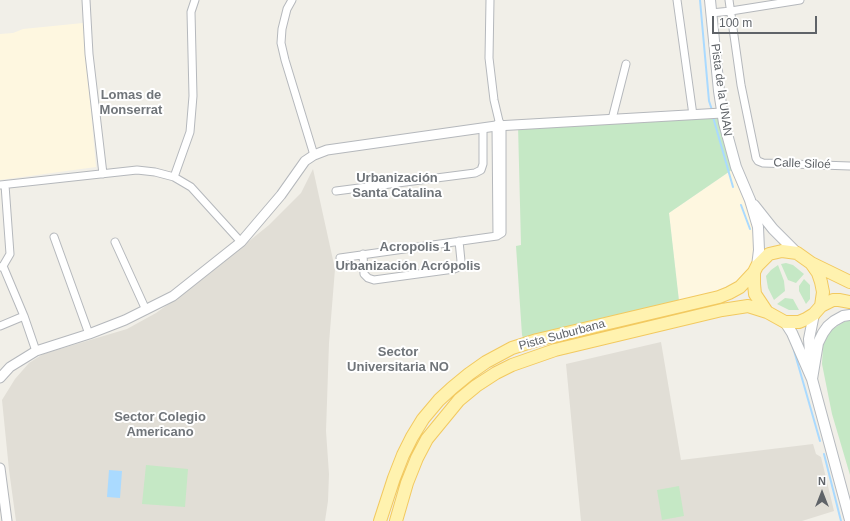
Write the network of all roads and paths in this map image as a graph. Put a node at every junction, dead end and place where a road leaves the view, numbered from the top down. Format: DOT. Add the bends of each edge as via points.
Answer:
graph roads {
  1 [pos="86,0"];
  2 [pos="194,0"];
  3 [pos="292,0"];
  4 [pos="490,0"];
  5 [pos="677,0"];
  6 [pos="710,0"];
  7 [pos="729,0"];
  8 [pos="800,0"];
  9 [pos="731,11"];
  10 [pos="711,13"];
  11 [pos="626,64"];
  12 [pos="718,114"];
  13 [pos="693,116"];
  14 [pos="612,119"];
  15 [pos="499,124"];
  16 [pos="483,128"];
  17 [pos="314,155"];
  18 [pos="850,166"];
  19 [pos="103,174"];
  20 [pos="174,177"];
  21 [pos="2,185"];
  22 [pos="336,191"];
  23 [pos="750,200"];
  24 [pos="54,237"];
  25 [pos="459,241"];
  26 [pos="115,242"];
  27 [pos="241,242"];
  28 [pos="797,253"];
  29 [pos="363,254"];
  30 [pos="340,258"];
  31 [pos="811,263"];
  32 [pos="1,266"];
  33 [pos="756,269"];
  34 [pos="850,282"];
  35 [pos="850,302"];
  36 [pos="146,310"];
  37 [pos="817,310"];
  38 [pos="767,312"];
  39 [pos="850,315"];
  40 [pos="24,316"];
  41 [pos="785,322"];
  42 [pos="0,326"];
  43 [pos="89,334"];
  44 [pos="36,351"];
  45 [pos="0,378"];
  46 [pos="812,379"];
  47 [pos="0,468"];
  48 [pos="850,520"];
  49 [pos="7,521"];
  50 [pos="380,521"];
  51 [pos="396,521"];
  1 -- 19 [label="street" via="89,54"];
  2 -- 20 [label="street" via="191,12 193,96 190,132"];
  3 -- 17 [label="street" via="287,9 281,43"];
  4 -- 15 [label="street" via="490,58"];
  5 -- 13 [label="street"];
  6 -- 10 [label="main road, Pista de la UNAN"];
  7 -- 9 [label="street"];
  8 -- 9 [label="street"];
  9 -- 10 [label="street"];
  9 -- 18 [label="street, Calle Siloé" via="741,85 758,161"];
  10 -- 12 [label="main road, Pista de la UNAN"];
  11 -- 14 [label="street"];
  12 -- 13 [label="street"];
  12 -- 23 [label="main road, Pista de la UNAN"];
  13 -- 14 [label="street"];
  14 -- 15 [label="street"];
  15 -- 16 [label="street"];
  15 -- 25 [label="street" via="496,236"];
  16 -- 17 [label="street" via="327,150"];
  16 -- 22 [label="street" via="483,164 481,170 475,173"];
  17 -- 27 [label="street" via="305,161"];
  19 -- 20 [label="street" via="137,170"];
  19 -- 21 [label="street"];
  20 -- 27 [label="street" via="191,187"];
  21 -- 32 [label="street" via="10,254"];
  23 -- 28 [label="main road, Pista de la UNAN"];
  23 -- 33 [label="main road, Pista de la UNAN" via="758,227 759,250"];
  24 -- 43 [label="street"];
  25 -- 29 [label="street"];
  25 -- 29 [label="street" via="459,267 374,280 364,274"];
  26 -- 36 [label="street"];
  27 -- 36 [label="street" via="173,296"];
  28 -- 31 [label="main road"];
  28 -- 33 [label="main road" via="774,252 766,256"];
  29 -- 30 [label="street"];
  31 -- 34 [label="main road"];
  31 -- 37 [label="main road" via="818,273 823,292"];
  32 -- 40 [label="street"];
  33 -- 38 [label="main road" via="756,294"];
  33 -- 50 [label="main road, Pista Suburbana" via="740,287 719,297 536,340 512,348 480,366 439,400 412,437 402,456"];
  35 -- 37 [label="main road" via="833,300"];
  36 -- 43 [label="street"];
  37 -- 41 [label="main road" via="799,322"];
  37 -- 46 [label="main road" via="808,339"];
  38 -- 41 [label="main road"];
  38 -- 51 [label="main road, Pista Suburbana" via="748,306 722,310 555,350 496,373 459,400 427,439 409,477"];
  39 -- 46 [label="main road" via="834,321 823,333 818,343"];
  40 -- 42 [label="street"];
  40 -- 44 [label="street"];
  41 -- 46 [label="main road"];
  43 -- 44 [label="street"];
  44 -- 45 [label="street" via="10,367"];
  46 -- 48 [label="main road"];
  47 -- 49 [label="street"];
}
